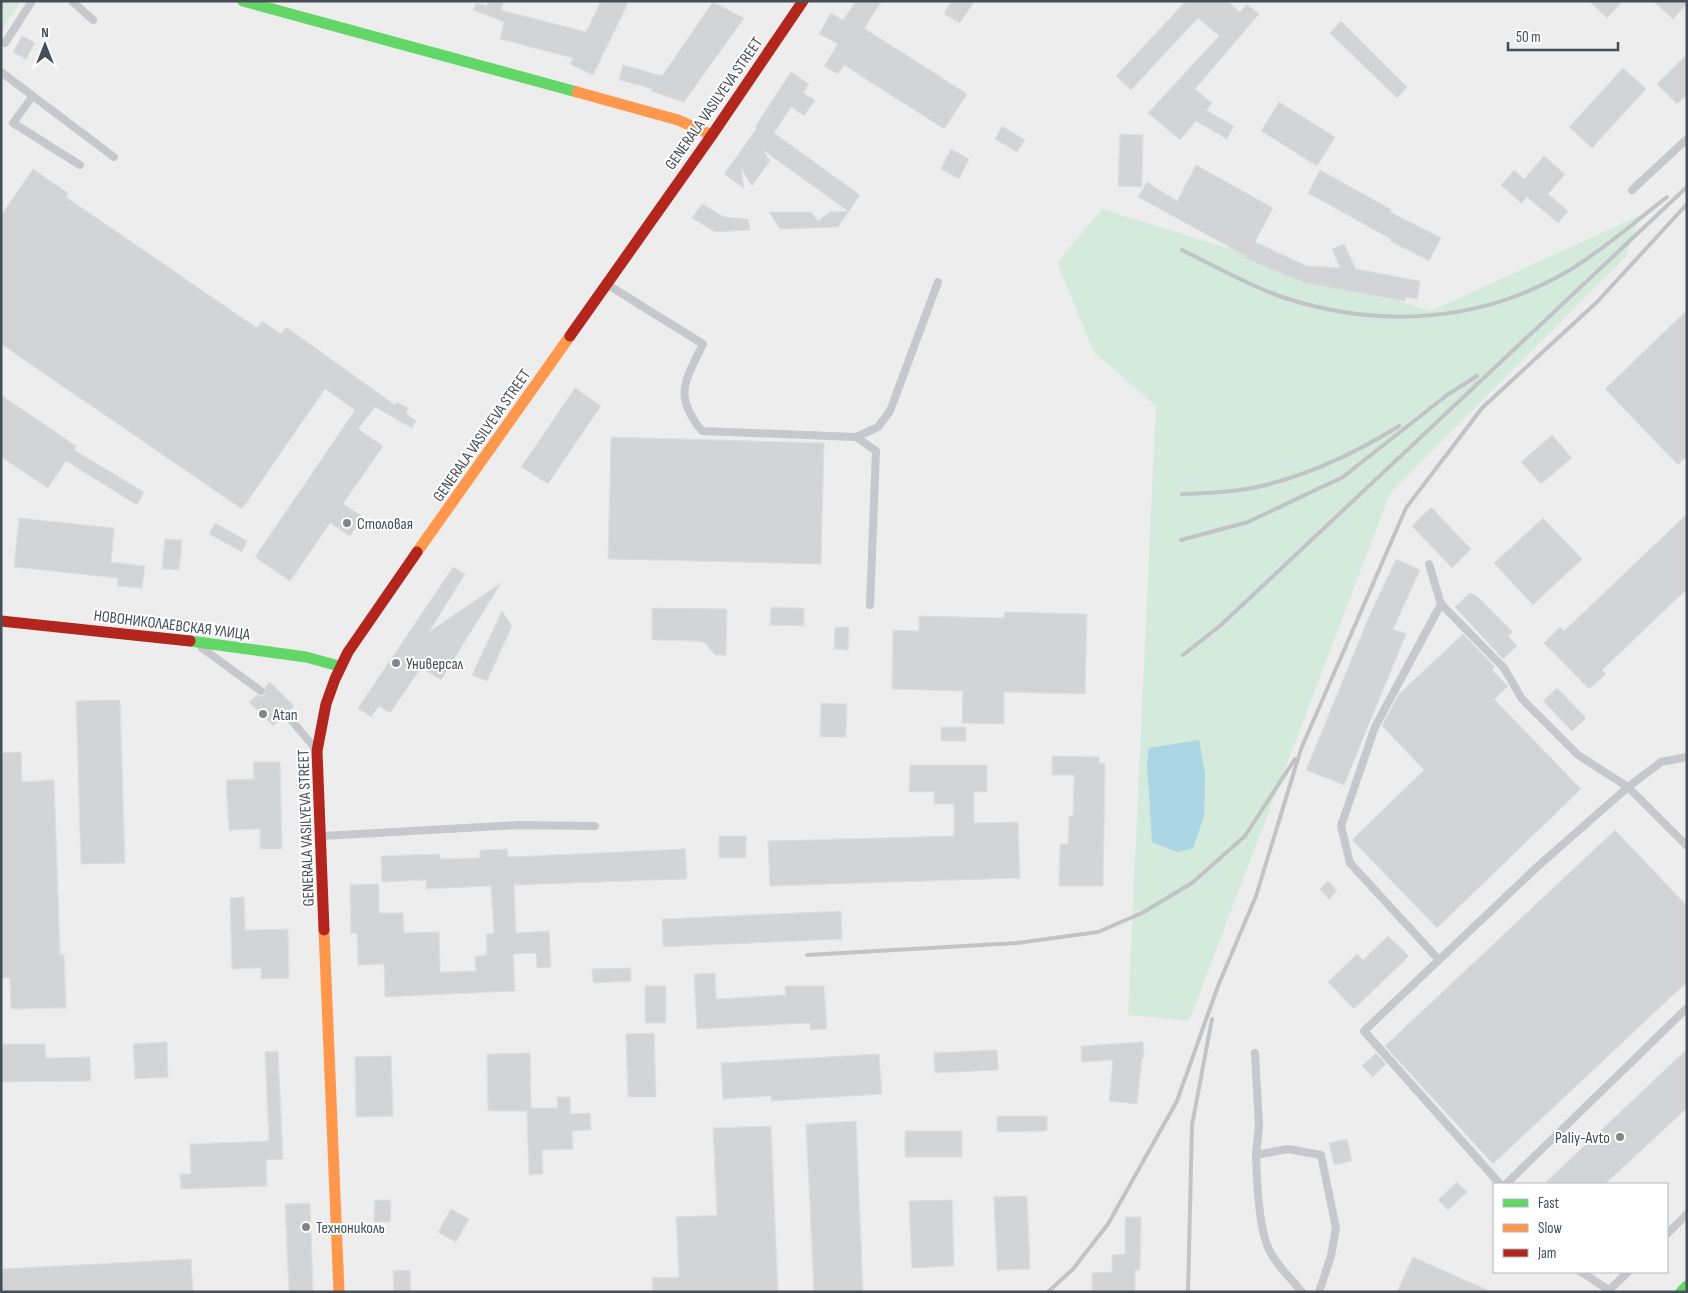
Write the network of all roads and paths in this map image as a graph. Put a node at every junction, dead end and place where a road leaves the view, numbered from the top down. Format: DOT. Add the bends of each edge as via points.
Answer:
graph roads {
  1 [pos="32,1"];
  2 [pos="72,1"];
  3 [pos="244,1"];
  4 [pos="803,1"];
  5 [pos="93,20"];
  6 [pos="5,43"];
  7 [pos="1,72"];
  8 [pos="32,97"];
  9 [pos="712,135"];
  10 [pos="1687,139"];
  11 [pos="114,156"];
  12 [pos="80,165"];
  13 [pos="1632,190"];
  14 [pos="938,282"];
  15 [pos="607,284"];
  16 [pos="856,437"];
  17 [pos="1429,564"];
  18 [pos="1440,604"];
  19 [pos="870,605"];
  20 [pos="1,621"];
  21 [pos="193,641"];
  22 [pos="338,666"];
  23 [pos="261,691"];
  24 [pos="286,714"];
  25 [pos="317,751"];
  26 [pos="1687,757"];
  27 [pos="1628,786"];
  28 [pos="595,826"];
  29 [pos="321,836"];
  30 [pos="1687,846"];
  31 [pos="1439,960"];
  32 [pos="1687,1008"];
  33 [pos="1255,1053"];
  34 [pos="1256,1155"];
  35 [pos="1499,1183"];
  36 [pos="1507,1183"];
  37 [pos="1687,1214"];
  38 [pos="1668,1233"];
  39 [pos="1583,1273"];
  40 [pos="1627,1273"];
  41 [pos="1687,1286"];
  42 [pos="340,1292"];
  43 [pos="1302,1292"];
  44 [pos="1319,1292"];
  45 [pos="1681,1292"];
  1 -- 6 [label="lane"];
  2 -- 5 [label="lane"];
  3 -- 9 [label="main road" via="678,120"];
  4 -- 9 [label="main road, GENERALA VASILYEVA STREET"];
  7 -- 8 [label="lane"];
  8 -- 11 [label="lane"];
  8 -- 12 [label="lane" via="13,123"];
  9 -- 15 [label="main road, GENERALA VASILYEVA STREET"];
  10 -- 13 [label="lane"];
  14 -- 16 [label="lane" via="890,411 878,427"];
  15 -- 16 [label="lane" via="703,344 687,376 684,399 688,415 702,431"];
  15 -- 22 [label="main road, GENERALA VASILYEVA STREET"];
  16 -- 19 [label="lane" via="876,451"];
  17 -- 18 [label="lane"];
  18 -- 27 [label="lane" via="1504,668 1522,699 1578,755"];
  18 -- 31 [label="lane" via="1374,727 1342,826 1350,863"];
  20 -- 21 [label="main road, НОВОНИКОЛАЕВСКАЯ УЛИЦА"];
  21 -- 22 [label="main road, НОВОНИКОЛАЕВСКАЯ УЛИЦА" via="306,656"];
  21 -- 23 [label="lane"];
  22 -- 25 [label="main road, GENERALA VASILYEVA STREET" via="325,702"];
  24 -- 25 [label="lane"];
  25 -- 29 [label="main road, GENERALA VASILYEVA STREET"];
  26 -- 27 [label="lane" via="1661,762"];
  27 -- 30 [label="lane"];
  27 -- 31 [label="lane"];
  28 -- 29 [label="lane" via="518,825"];
  29 -- 42 [label="main road, GENERALA VASILYEVA STREET"];
  31 -- 35 [label="lane" via="1364,1031"];
  32 -- 36 [label="lane"];
  33 -- 34 [label="lane" via="1259,1126"];
  34 -- 43 [label="lane" via="1258,1193 1267,1244 1277,1262"];
  34 -- 44 [label="lane" via="1288,1149 1321,1155 1336,1228"];
  37 -- 38 [label="lane"];
  39 -- 40 [label="lane" via="1609,1290"];
  41 -- 45 [label="main road"];
}
